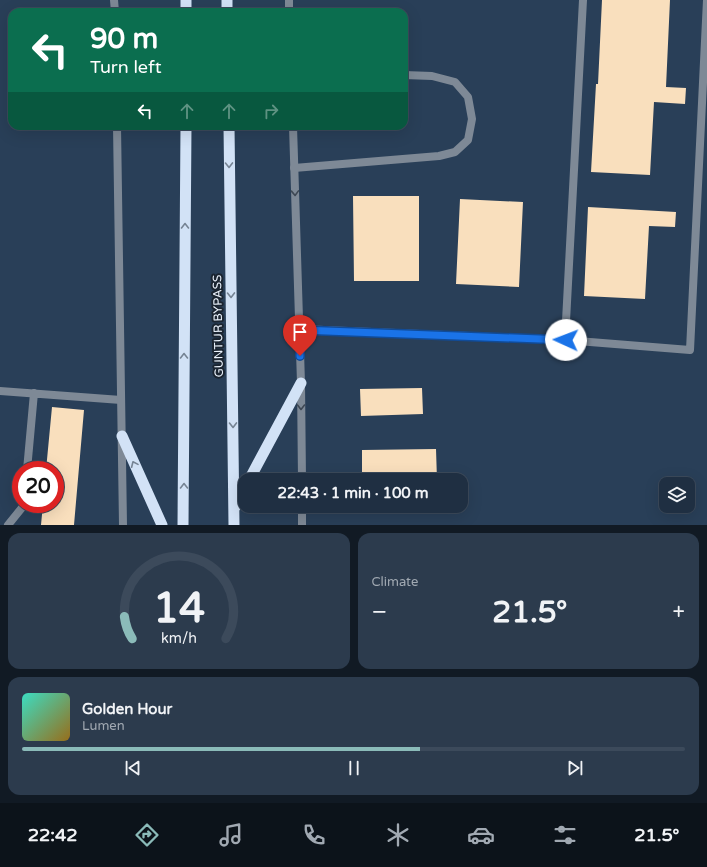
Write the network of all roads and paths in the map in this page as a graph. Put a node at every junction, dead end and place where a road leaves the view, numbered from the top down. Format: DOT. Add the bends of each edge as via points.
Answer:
graph roads {
  1 [pos="583,0"];
  2 [pos="707,0"];
  3 [pos="408,75"];
  4 [pos="117,130"];
  5 [pos="186,130"];
  6 [pos="229,130"];
  7 [pos="292,130"];
  8 [pos="294,168"];
  9 [pos="300,330"];
  10 [pos="566,340"];
  11 [pos="301,383"];
  12 [pos="0,391"];
  13 [pos="34,393"];
  14 [pos="121,400"];
  15 [pos="122,436"];
  16 [pos="28,461"];
  17 [pos="254,473"];
  18 [pos="302,473"];
  19 [pos="238,502"];
  20 [pos="234,510"];
  21 [pos="18,513"];
  22 [pos="302,513"];
  23 [pos="8,525"];
  24 [pos="123,525"];
  25 [pos="162,525"];
  26 [pos="184,525"];
  27 [pos="234,525"];
  28 [pos="302,525"];
  1 -- 10 [label="street"];
  2 -- 10 [label="street" via="690,350"];
  3 -- 8 [label="street" via="432,76 455,82 468,97 472,119 468,140 455,152 439,156"];
  4 -- 14 [label="street"];
  26 -- 5 [label="highway, one-way"];
  6 -- 20 [label="highway, GUNTUR BYPASS, one-way"];
  7 -- 8 [label="street"];
  8 -- 9 [label="street, one-way"];
  9 -- 10 [label="street"];
  9 -- 11 [label="street"];
  11 -- 17 [label="highway"];
  11 -- 18 [label="street, one-way"];
  12 -- 13 [label="street"];
  13 -- 14 [label="street"];
  13 -- 16 [label="street"];
  14 -- 15 [label="street"];
  15 -- 24 [label="street"];
  25 -- 15 [label="highway, one-way"];
  19 -- 20 [label="highway"];
  20 -- 27 [label="highway, GUNTUR BYPASS"];
  21 -- 23 [label="street"];
  22 -- 28 [label="street"];
}
